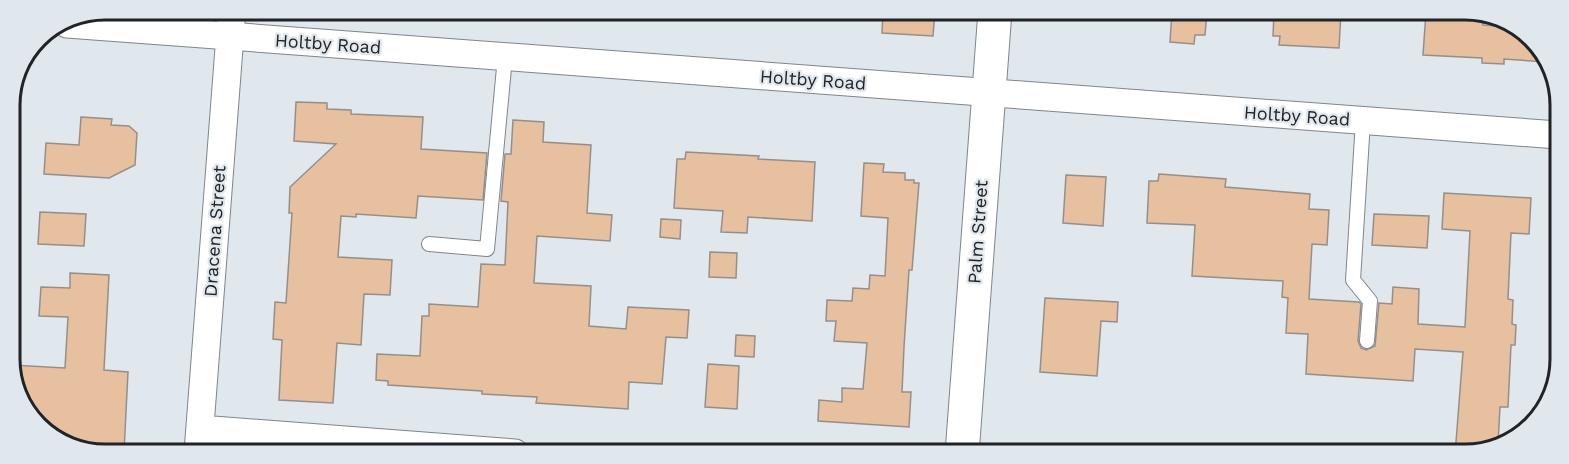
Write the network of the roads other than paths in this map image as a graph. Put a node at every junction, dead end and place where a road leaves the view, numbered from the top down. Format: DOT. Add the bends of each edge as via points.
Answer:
graph roads {
  1 [pos="231,19"];
  2 [pos="994,19"];
  3 [pos="76,25"];
  4 [pos="230,36"];
  5 [pos="505,57"];
  6 [pos="989,93"];
  7 [pos="1363,121"];
  8 [pos="1550,134"];
  9 [pos="429,244"];
  10 [pos="1366,340"];
  11 [pos="199,441"];
  12 [pos="278,444"];
  13 [pos="963,444"];
  1 -- 4 [label="street, Dracena Street"];
  2 -- 6 [label="street, Palm Street"];
  3 -- 4 [label="street, Holtby Road"];
  4 -- 5 [label="street, Holtby Road"];
  4 -- 11 [label="street, Dracena Street"];
  5 -- 6 [label="street, Holtby Road"];
  5 -- 9 [label="lane" via="487,249"];
  6 -- 7 [label="street, Holtby Road"];
  6 -- 13 [label="street, Palm Street"];
  7 -- 8 [label="street, Holtby Road"];
  7 -- 10 [label="lane" via="1353,280 1370,301"];
  11 -- 12 [label="street"];
}
